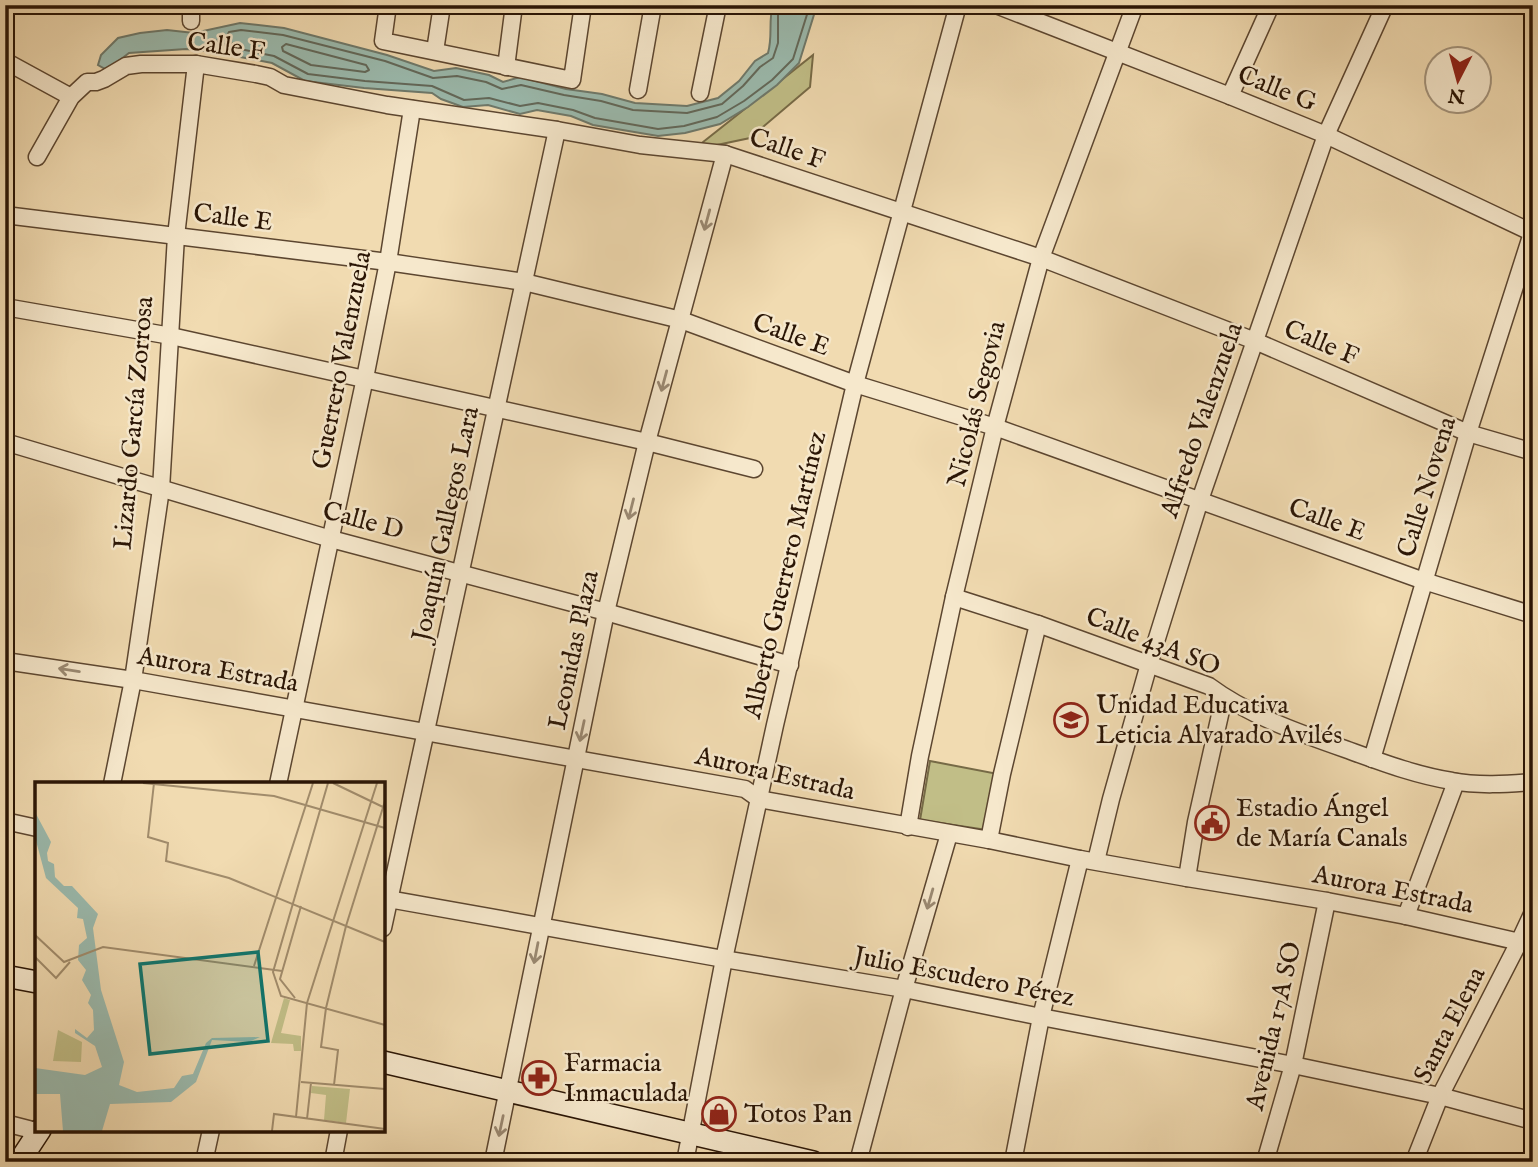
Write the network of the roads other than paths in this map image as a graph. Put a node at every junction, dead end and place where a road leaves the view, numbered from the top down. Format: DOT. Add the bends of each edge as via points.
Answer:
graph roads {
  1 [pos="10,5"];
  2 [pos="388,5"];
  3 [pos="442,5"];
  4 [pos="514,5"];
  5 [pos="583,5"];
  6 [pos="653,5"];
  7 [pos="718,5"];
  8 [pos="958,5"];
  9 [pos="996,5"];
  10 [pos="1135,5"];
  11 [pos="1271,5"];
  12 [pos="1385,5"];
  13 [pos="5,13"];
  14 [pos="435,51"];
  15 [pos="1119,53"];
  16 [pos="196,64"];
  17 [pos="7,65"];
  18 [pos="506,67"];
  19 [pos="638,90"];
  20 [pos="700,93"];
  21 [pos="1230,96"];
  22 [pos="71,97"];
  23 [pos="412,109"];
  24 [pos="557,130"];
  25 [pos="1326,135"];
  26 [pos="725,154"];
  27 [pos="37,157"];
  28 [pos="901,213"];
  29 [pos="5,215"];
  30 [pos="1533,232"];
  31 [pos="176,236"];
  32 [pos="1041,258"];
  33 [pos="388,261"];
  34 [pos="524,282"];
  35 [pos="5,307"];
  36 [pos="681,320"];
  37 [pos="171,336"];
  38 [pos="1255,341"];
  39 [pos="365,378"];
  40 [pos="855,384"];
  41 [pos="496,409"];
  42 [pos="995,428"];
  43 [pos="1468,433"];
  44 [pos="5,442"];
  45 [pos="648,442"];
  46 [pos="1533,452"];
  47 [pos="754,469"];
  48 [pos="161,489"];
  49 [pos="1200,500"];
  50 [pos="331,538"];
  51 [pos="460,573"];
  52 [pos="1424,580"];
  53 [pos="954,597"];
  54 [pos="606,612"];
  55 [pos="1533,615"];
  56 [pos="1038,624"];
  57 [pos="5,661"];
  58 [pos="1149,664"];
  59 [pos="790,665"];
  60 [pos="133,680"];
  61 [pos="1224,697"];
  62 [pos="293,709"];
  63 [pos="426,732"];
  64 [pos="576,759"];
  65 [pos="1372,759"];
  66 [pos="112,782"];
  67 [pos="278,782"];
  68 [pos="1456,782"];
  69 [pos="1533,782"];
  70 [pos="760,799"];
  71 [pos="5,821"];
  72 [pos="908,827"];
  73 [pos="35,828"];
  74 [pos="949,834"];
  75 [pos="989,840"];
  76 [pos="1088,860"];
  77 [pos="1187,878"];
  78 [pos="386,898"];
  79 [pos="1327,901"];
  80 [pos="1533,912"];
  81 [pos="1406,916"];
  82 [pos="541,926"];
  83 [pos="1526,944"];
  84 [pos="724,959"];
  85 [pos="5,976"];
  86 [pos="35,982"];
  87 [pos="904,989"];
  88 [pos="1041,1017"];
  89 [pos="385,1062"];
  90 [pos="1293,1065"];
  91 [pos="509,1091"];
  92 [pos="1440,1096"];
  93 [pos="1533,1121"];
  94 [pos="5,1123"];
  95 [pos="35,1130"];
  96 [pos="39,1132"];
  97 [pos="211,1132"];
  98 [pos="339,1132"];
  99 [pos="691,1133"];
  100 [pos="19,1162"];
  101 [pos="204,1162"];
  102 [pos="332,1162"];
  103 [pos="493,1162"];
  104 [pos="685,1162"];
  105 [pos="813,1162"];
  106 [pos="858,1162"];
  107 [pos="1013,1162"];
  108 [pos="1265,1162"];
  109 [pos="1414,1162"];
  1 -- 13 [label="street"];
  2 -- 14 [label="street" via="383,41"];
  3 -- 14 [label="street"];
  4 -- 18 [label="street"];
  5 -- 18 [label="street" via="572,80"];
  6 -- 19 [label="street"];
  7 -- 20 [label="street"];
  8 -- 28 [label="street, Alberto Guerrero Martínez"];
  9 -- 15 [label="street, Calle G"];
  10 -- 15 [label="street, Nicolás Segovia"];
  11 -- 21 [label="street"];
  12 -- 25 [label="street, Alfredo Valenzuela"];
  14 -- 18 [label="street"];
  15 -- 21 [label="street, Calle G"];
  15 -- 32 [label="street, Nicolás Segovia"];
  16 -- 22 [label="street, Calle F" via="126,66 104,79 87,82"];
  16 -- 23 [label="street, Calle F"];
  16 -- 31 [label="street, Lizardo García Zorrosa"];
  17 -- 22 [label="street"];
  21 -- 25 [label="street, Calle G"];
  22 -- 27 [label="street"];
  23 -- 24 [label="street, Calle F"];
  23 -- 33 [label="street, Guerrero Valenzuela"];
  24 -- 26 [label="street, Calle F"];
  24 -- 34 [label="street, Joaquín Gallegos Lara"];
  25 -- 30 [label="street, Calle G"];
  25 -- 38 [label="street, Alfredo Valenzuela"];
  26 -- 28 [label="street, Calle F"];
  26 -- 36 [label="street, Leonidas Plaza, one-way"];
  28 -- 32 [label="street, Calle F"];
  28 -- 40 [label="street, Alberto Guerrero Martínez"];
  29 -- 31 [label="street, Calle E"];
  30 -- 43 [label="street, Calle Novena"];
  31 -- 33 [label="street, Calle E"];
  31 -- 37 [label="street, Lizardo García Zorrosa"];
  32 -- 38 [label="street, Calle F"];
  32 -- 42 [label="street, Nicolás Segovia"];
  33 -- 34 [label="street, Calle E"];
  33 -- 39 [label="street, Guerrero Valenzuela"];
  34 -- 36 [label="street, Calle E"];
  34 -- 41 [label="street, Joaquín Gallegos Lara"];
  35 -- 37 [label="street"];
  36 -- 40 [label="street, Calle E"];
  36 -- 45 [label="street, Leonidas Plaza, one-way"];
  37 -- 39 [label="street"];
  37 -- 48 [label="street, Lizardo García Zorrosa"];
  38 -- 43 [label="street, Calle F"];
  38 -- 49 [label="street, Alfredo Valenzuela"];
  39 -- 41 [label="street"];
  39 -- 50 [label="street, Guerrero Valenzuela"];
  40 -- 42 [label="street, Calle E"];
  40 -- 59 [label="street, Alberto Guerrero Martínez"];
  41 -- 45 [label="street"];
  41 -- 51 [label="street, Joaquín Gallegos Lara"];
  42 -- 49 [label="street, Calle E"];
  42 -- 53 [label="street, Nicolás Segovia"];
  43 -- 46 [label="street, Calle F"];
  43 -- 52 [label="street, Calle Novena"];
  44 -- 48 [label="street, Calle D"];
  45 -- 47 [label="street"];
  45 -- 54 [label="street, Leonidas Plaza, one-way"];
  48 -- 50 [label="street, Calle D"];
  48 -- 60 [label="street, Lizardo García Zorrosa"];
  49 -- 52 [label="street, Calle E"];
  49 -- 58 [label="street, Alfredo Valenzuela"];
  50 -- 51 [label="street, Calle D"];
  50 -- 62 [label="street, Guerrero Valenzuela"];
  51 -- 54 [label="street, Calle D"];
  51 -- 63 [label="street, Joaquín Gallegos Lara"];
  52 -- 55 [label="street, Calle E"];
  52 -- 65 [label="street, Calle Novena"];
  53 -- 56 [label="street, Calle 43A SO"];
  53 -- 72 [label="street, Nicolás Segovia"];
  54 -- 59 [label="street, Calle D"];
  54 -- 64 [label="street, Leonidas Plaza, one-way"];
  56 -- 58 [label="street, Calle 43A SO"];
  56 -- 75 [label="street"];
  60 -- 57 [label="street, Aurora Estrada, one-way"];
  58 -- 61 [label="street, Calle 43A SO" via="1209,686"];
  58 -- 76 [label="street, Alfredo Valenzuela" via="1111,799"];
  59 -- 70 [label="street, Alberto Guerrero Martínez"];
  60 -- 62 [label="street, Aurora Estrada"];
  60 -- 66 [label="street, Lizardo García Zorrosa"];
  61 -- 65 [label="street, Calle 43A SO" via="1292,730"];
  61 -- 77 [label="street"];
  62 -- 63 [label="street, Aurora Estrada"];
  62 -- 67 [label="street, Guerrero Valenzuela"];
  63 -- 64 [label="street, Aurora Estrada"];
  63 -- 78 [label="street, Joaquín Gallegos Lara"];
  64 -- 70 [label="street, Aurora Estrada" via="745,789"];
  64 -- 82 [label="street, Leonidas Plaza"];
  65 -- 68 [label="street, Calle 43A SO"];
  68 -- 69 [label="street, Calle 43A SO"];
  68 -- 81 [label="street"];
  70 -- 72 [label="street, Aurora Estrada"];
  70 -- 84 [label="street, Alberto Guerrero Martínez"];
  71 -- 73 [label="street"];
  72 -- 74 [label="street, Aurora Estrada"];
  74 -- 75 [label="street, Aurora Estrada"];
  74 -- 87 [label="street, one-way"];
  75 -- 76 [label="street, Aurora Estrada"];
  76 -- 77 [label="street, Aurora Estrada"];
  76 -- 88 [label="street, Alfredo Valenzuela"];
  77 -- 79 [label="street, Aurora Estrada"];
  78 -- 82 [label="street, Julio Escudero Pérez"];
  79 -- 81 [label="street, Aurora Estrada"];
  79 -- 90 [label="street, Avenida 17A SO"];
  80 -- 83 [label="street, Santa Elena"];
  81 -- 83 [label="street, Aurora Estrada"];
  82 -- 84 [label="street, Julio Escudero Pérez"];
  82 -- 91 [label="street, Leonidas Plaza, one-way"];
  83 -- 92 [label="street, Santa Elena"];
  84 -- 87 [label="street, Julio Escudero Pérez"];
  84 -- 99 [label="street, Alberto Guerrero Martínez"];
  85 -- 86 [label="street"];
  87 -- 88 [label="street, Julio Escudero Pérez"];
  87 -- 106 [label="street"];
  88 -- 90 [label="street, Julio Escudero Pérez"];
  88 -- 107 [label="street, Alfredo Valenzuela"];
  89 -- 91 [label="street"];
  90 -- 92 [label="street, Julio Escudero Pérez"];
  90 -- 108 [label="street, Avenida 17A SO"];
  91 -- 99 [label="street"];
  91 -- 103 [label="street, Leonidas Plaza, one-way"];
  92 -- 93 [label="street, Julio Escudero Pérez"];
  92 -- 109 [label="street, Santa Elena"];
  94 -- 95 [label="street"];
  96 -- 100 [label="street"];
  97 -- 101 [label="street"];
  98 -- 102 [label="street"];
  99 -- 104 [label="street, Alberto Guerrero Martínez"];
  99 -- 105 [label="street"];
}
